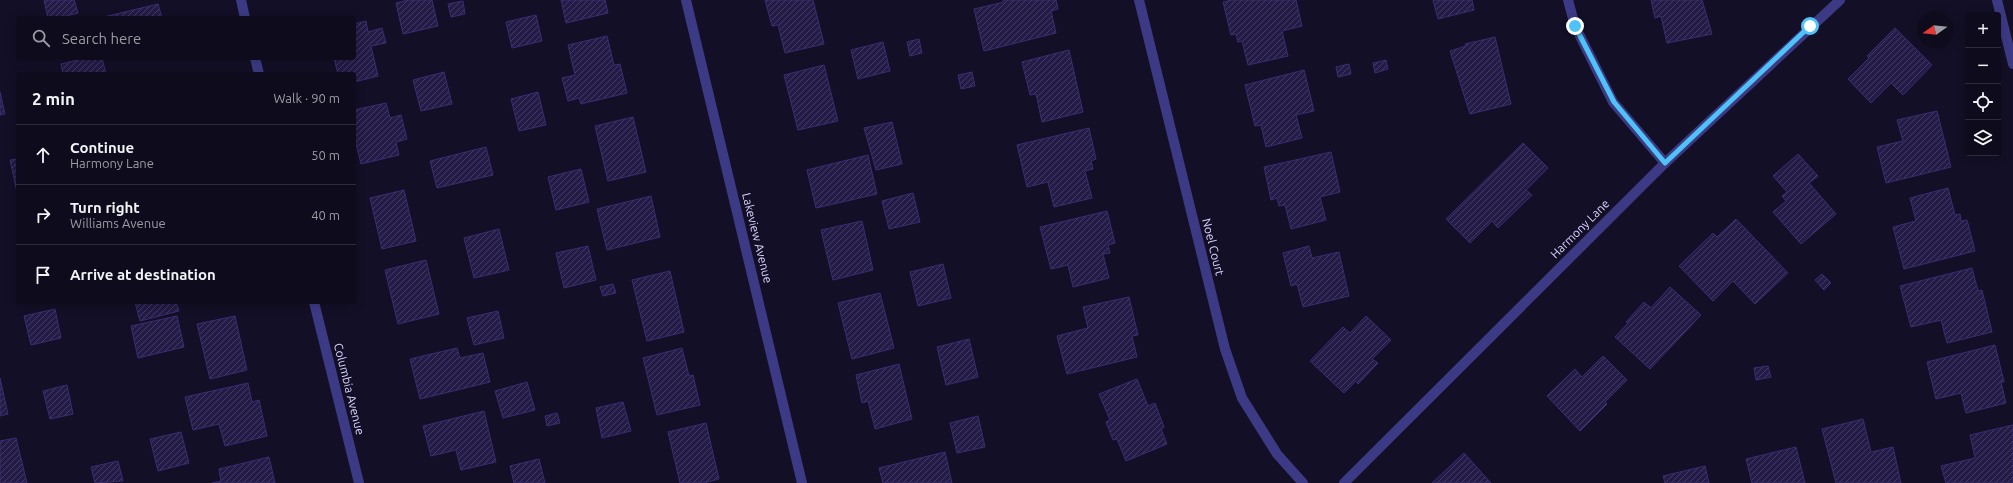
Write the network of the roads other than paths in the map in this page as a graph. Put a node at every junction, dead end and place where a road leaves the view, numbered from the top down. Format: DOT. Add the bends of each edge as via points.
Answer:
graph roads {
  1 [pos="241,0"];
  2 [pos="686,0"];
  3 [pos="1139,0"];
  4 [pos="1568,0"];
  5 [pos="1840,0"];
  6 [pos="1997,0"];
  7 [pos="245,16"];
  8 [pos="256,60"];
  9 [pos="2013,64"];
  10 [pos="258,72"];
  11 [pos="1665,163"];
  12 [pos="314,304"];
  13 [pos="359,483"];
  14 [pos="802,483"];
  15 [pos="1303,483"];
  16 [pos="1344,483"];
  1 -- 7 [label="street"];
  2 -- 14 [label="street, Lakeview Avenue"];
  3 -- 15 [label="street, Noel Court" via="1225,349 1242,398 1277,454"];
  4 -- 11 [label="street" via="1575,26 1614,102"];
  5 -- 11 [label="street, Harmony Lane"];
  6 -- 9 [label="street"];
  8 -- 10 [label="street"];
  11 -- 16 [label="street, Harmony Lane"];
  12 -- 13 [label="street, Columbia Avenue"];
}
